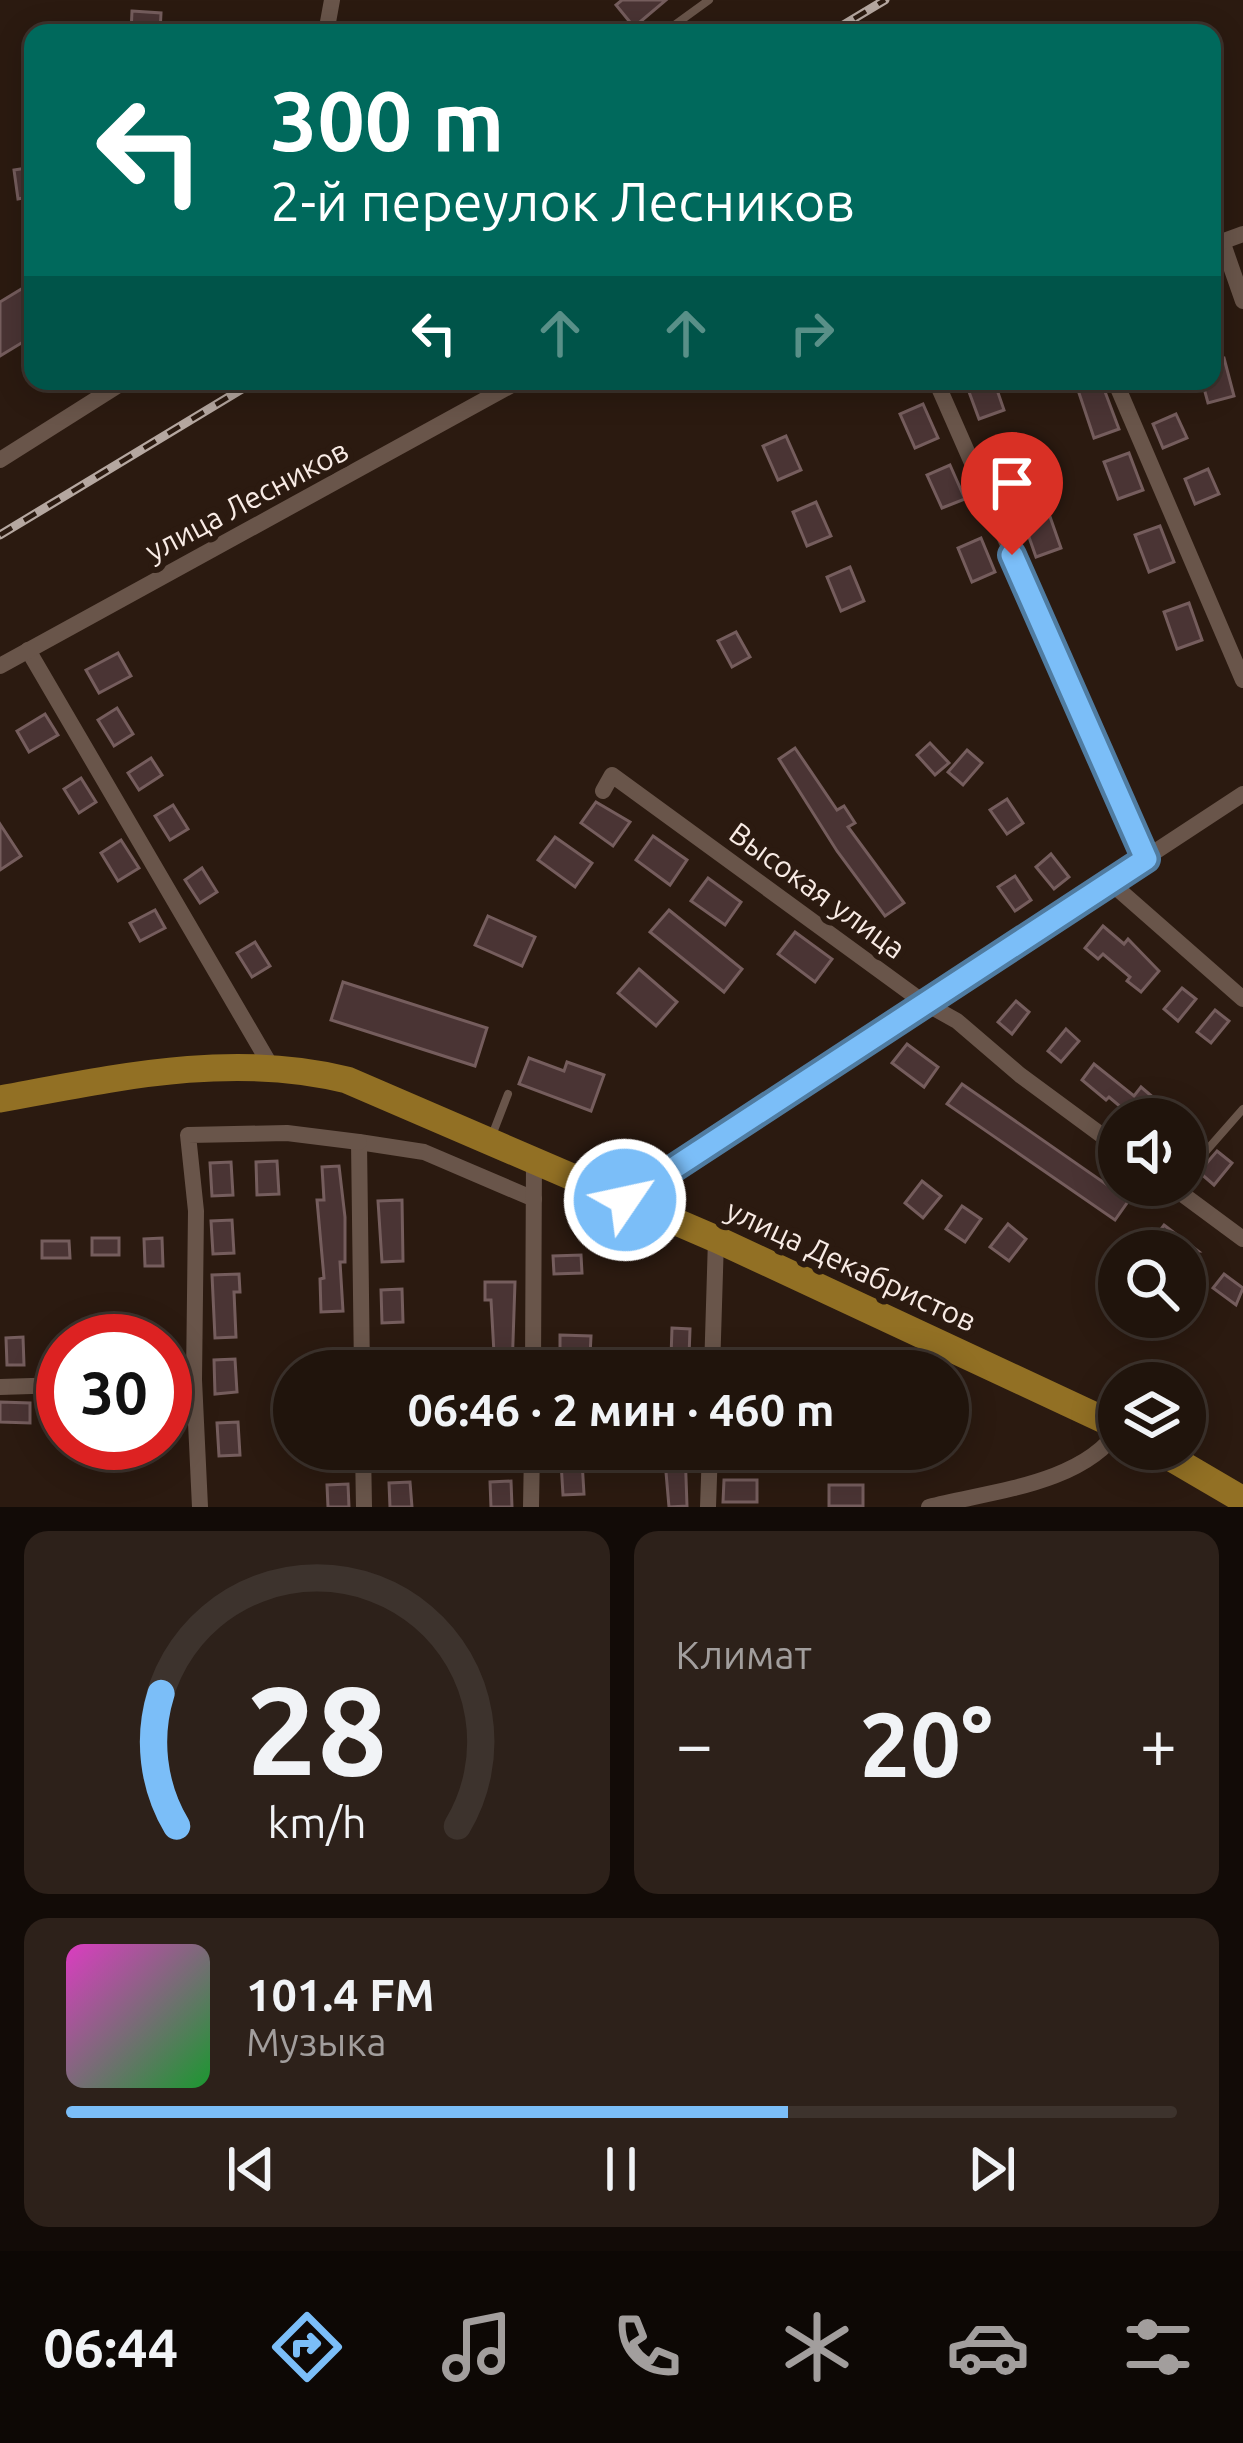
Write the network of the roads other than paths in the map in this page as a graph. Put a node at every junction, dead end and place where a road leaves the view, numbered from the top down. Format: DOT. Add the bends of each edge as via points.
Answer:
graph roads {
  1 [pos="709,0"];
  2 [pos="676,24"];
  3 [pos="1221,252"];
  4 [pos="1243,301"];
  5 [pos="111,390"];
  6 [pos="503,390"];
  7 [pos="940,390"];
  8 [pos="1119,390"];
  9 [pos="0,460"];
  10 [pos="28,650"];
  11 [pos="0,666"];
  12 [pos="1243,680"];
  13 [pos="603,791"];
  14 [pos="1243,794"];
  15 [pos="1146,859"];
  16 [pos="1111,883"];
  17 [pos="1243,999"];
  18 [pos="923,1002"];
  19 [pos="272,1068"];
  20 [pos="508,1094"];
  21 [pos="0,1100"];
  22 [pos="1243,1109"];
  23 [pos="1098,1133"];
  24 [pos="490,1140"];
  25 [pos="359,1142"];
  26 [pos="1206,1151"];
  27 [pos="534,1159"];
  28 [pos="534,1199"];
  29 [pos="625,1200"];
  30 [pos="1203,1206"];
  31 [pos="1243,1239"];
  32 [pos="716,1240"];
  33 [pos="362,1350"];
  34 [pos="533,1350"];
  35 [pos="713,1350"];
  36 [pos="194,1380"];
  37 [pos="36,1385"];
  38 [pos="0,1387"];
  39 [pos="1098,1418"];
  40 [pos="1098,1454"];
  41 [pos="363,1470"];
  42 [pos="532,1470"];
  43 [pos="709,1470"];
  44 [pos="1192,1470"];
  45 [pos="1243,1500"];
  46 [pos="200,1507"];
  47 [pos="364,1507"];
  48 [pos="531,1507"];
  49 [pos="708,1507"];
  50 [pos="929,1507"];
  1 -- 2 [label="lane"];
  3 -- 4 [label="street"];
  5 -- 9 [label="street"];
  6 -- 10 [label="street, улица Лесников"];
  7 -- 15 [label="street"];
  8 -- 12 [label="street"];
  10 -- 11 [label="street, улица Лесников"];
  10 -- 19 [label="street"];
  13 -- 18 [label="street, Высокая улица" via="613,775"];
  14 -- 15 [label="street"];
  15 -- 16 [label="street"];
  16 -- 17 [label="street"];
  16 -- 18 [label="street"];
  18 -- 23 [label="street, Высокая улица"];
  18 -- 29 [label="street"];
  19 -- 21 [label="main road, улица Декабристов" via="116,1078"];
  19 -- 24 [label="main road, улица Декабристов" via="347,1080"];
  20 -- 24 [label="lane"];
  22 -- 26 [label="lane"];
  24 -- 27 [label="main road, улица Декабристов"];
  25 -- 28 [label="street" via="424,1152"];
  25 -- 33 [label="street"];
  25 -- 36 [label="street" via="287,1133 188,1135 196,1210"];
  27 -- 28 [label="street"];
  27 -- 29 [label="main road, улица Декабристов"];
  28 -- 34 [label="street"];
  29 -- 32 [label="main road, улица Декабристов"];
  30 -- 31 [label="street"];
  32 -- 35 [label="street"];
  32 -- 39 [label="main road, улица Декабристов"];
  36 -- 46 [label="street"];
  37 -- 38 [label="street"];
  40 -- 50 [label="street" via="1076,1469"];
  41 -- 47 [label="street"];
  42 -- 48 [label="street"];
  43 -- 49 [label="street"];
  44 -- 45 [label="main road"];
}
